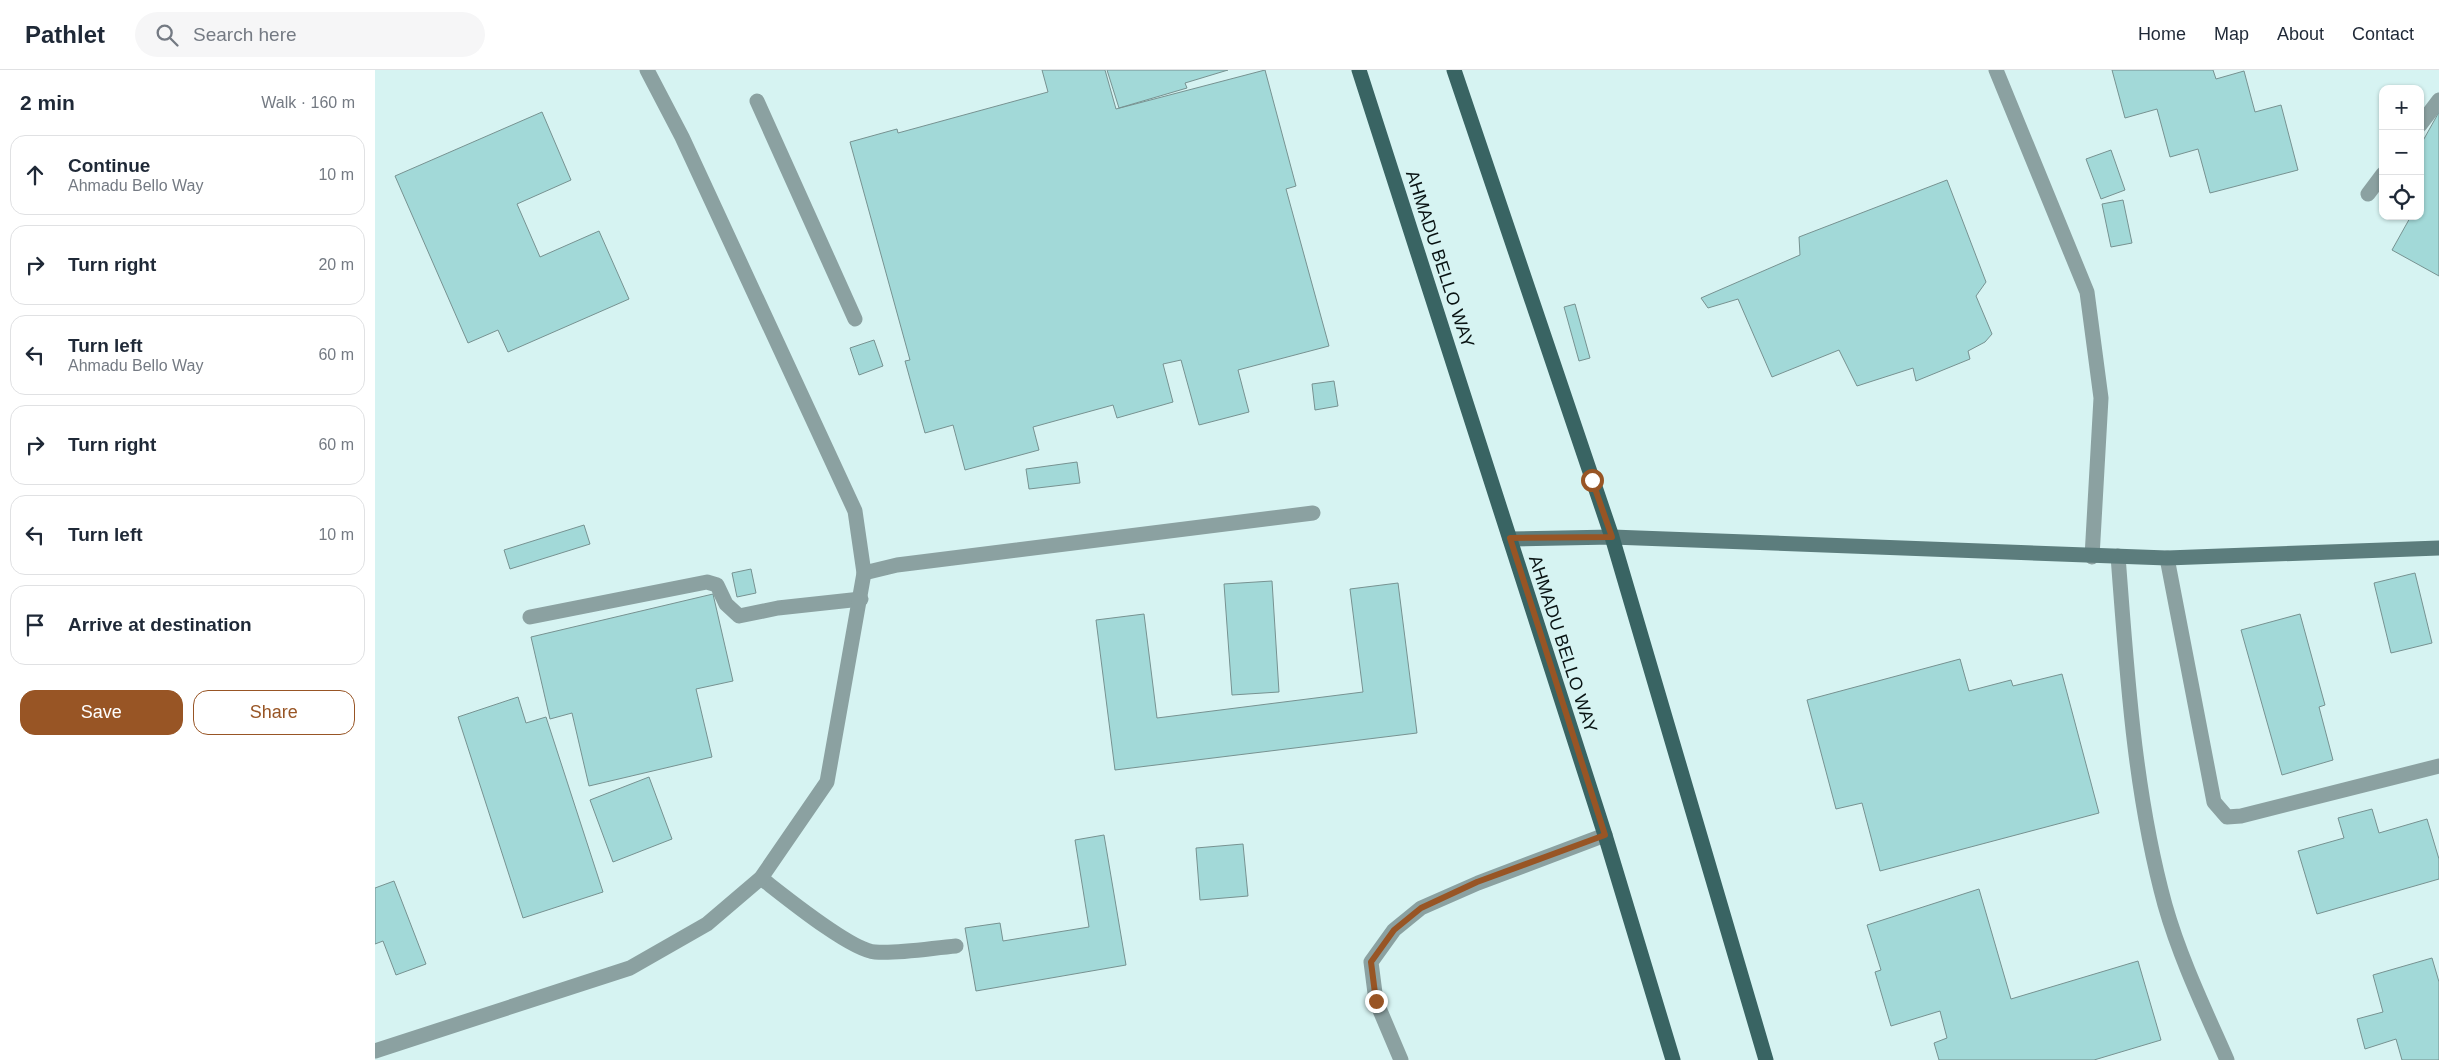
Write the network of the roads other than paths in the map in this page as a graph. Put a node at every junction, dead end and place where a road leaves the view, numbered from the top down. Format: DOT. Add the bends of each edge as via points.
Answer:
graph roads {
  1 [pos="647,70"];
  2 [pos="1359,70"];
  3 [pos="1455,70"];
  4 [pos="1996,70"];
  5 [pos="2439,100"];
  6 [pos="757,101"];
  7 [pos="2424,120"];
  8 [pos="2382,175"];
  9 [pos="2368,194"];
  10 [pos="855,319"];
  11 [pos="1313,512"];
  12 [pos="1612,537"];
  13 [pos="1510,538"];
  14 [pos="2439,548"];
  15 [pos="2118,556"];
  16 [pos="2092,557"];
  17 [pos="2167,558"];
  18 [pos="864,573"];
  19 [pos="861,599"];
  20 [pos="530,617"];
  21 [pos="2439,766"];
  22 [pos="1605,835"];
  23 [pos="761,878"];
  24 [pos="956,946"];
  25 [pos="375,1051"];
  26 [pos="1401,1060"];
  27 [pos="1673,1060"];
  28 [pos="1765,1060"];
  29 [pos="2227,1060"];
  1 -- 18 [label="street" via="682,137 855,511"];
  2 -- 13 [label="main road, AHMADU BELLO WAY"];
  3 -- 12 [label="main road"];
  4 -- 16 [label="street" via="2087,292 2101,398"];
  5 -- 7 [label="street"];
  6 -- 10 [label="street"];
  8 -- 9 [label="street"];
  11 -- 18 [label="street" via="897,565"];
  12 -- 13 [label="street"];
  12 -- 16 [label="street"];
  12 -- 28 [label="main road"];
  13 -- 22 [label="main road, AHMADU BELLO WAY"];
  14 -- 17 [label="street"];
  15 -- 16 [label="street"];
  15 -- 17 [label="street"];
  15 -- 29 [label="street" via="2139,784 2165,906"];
  17 -- 21 [label="street" via="2214,802 2227,817"];
  18 -- 19 [label="street"];
  19 -- 20 [label="street" via="778,608 739,616 726,604 717,585 707,582"];
  19 -- 23 [label="street" via="827,782"];
  22 -- 26 [label="street" via="1477,882 1421,908 1394,930 1371,962 1376,1001"];
  22 -- 27 [label="main road, AHMADU BELLO WAY"];
  23 -- 24 [label="street" via="855,945 875,952"];
  23 -- 25 [label="street" via="707,924 630,968"];
}
